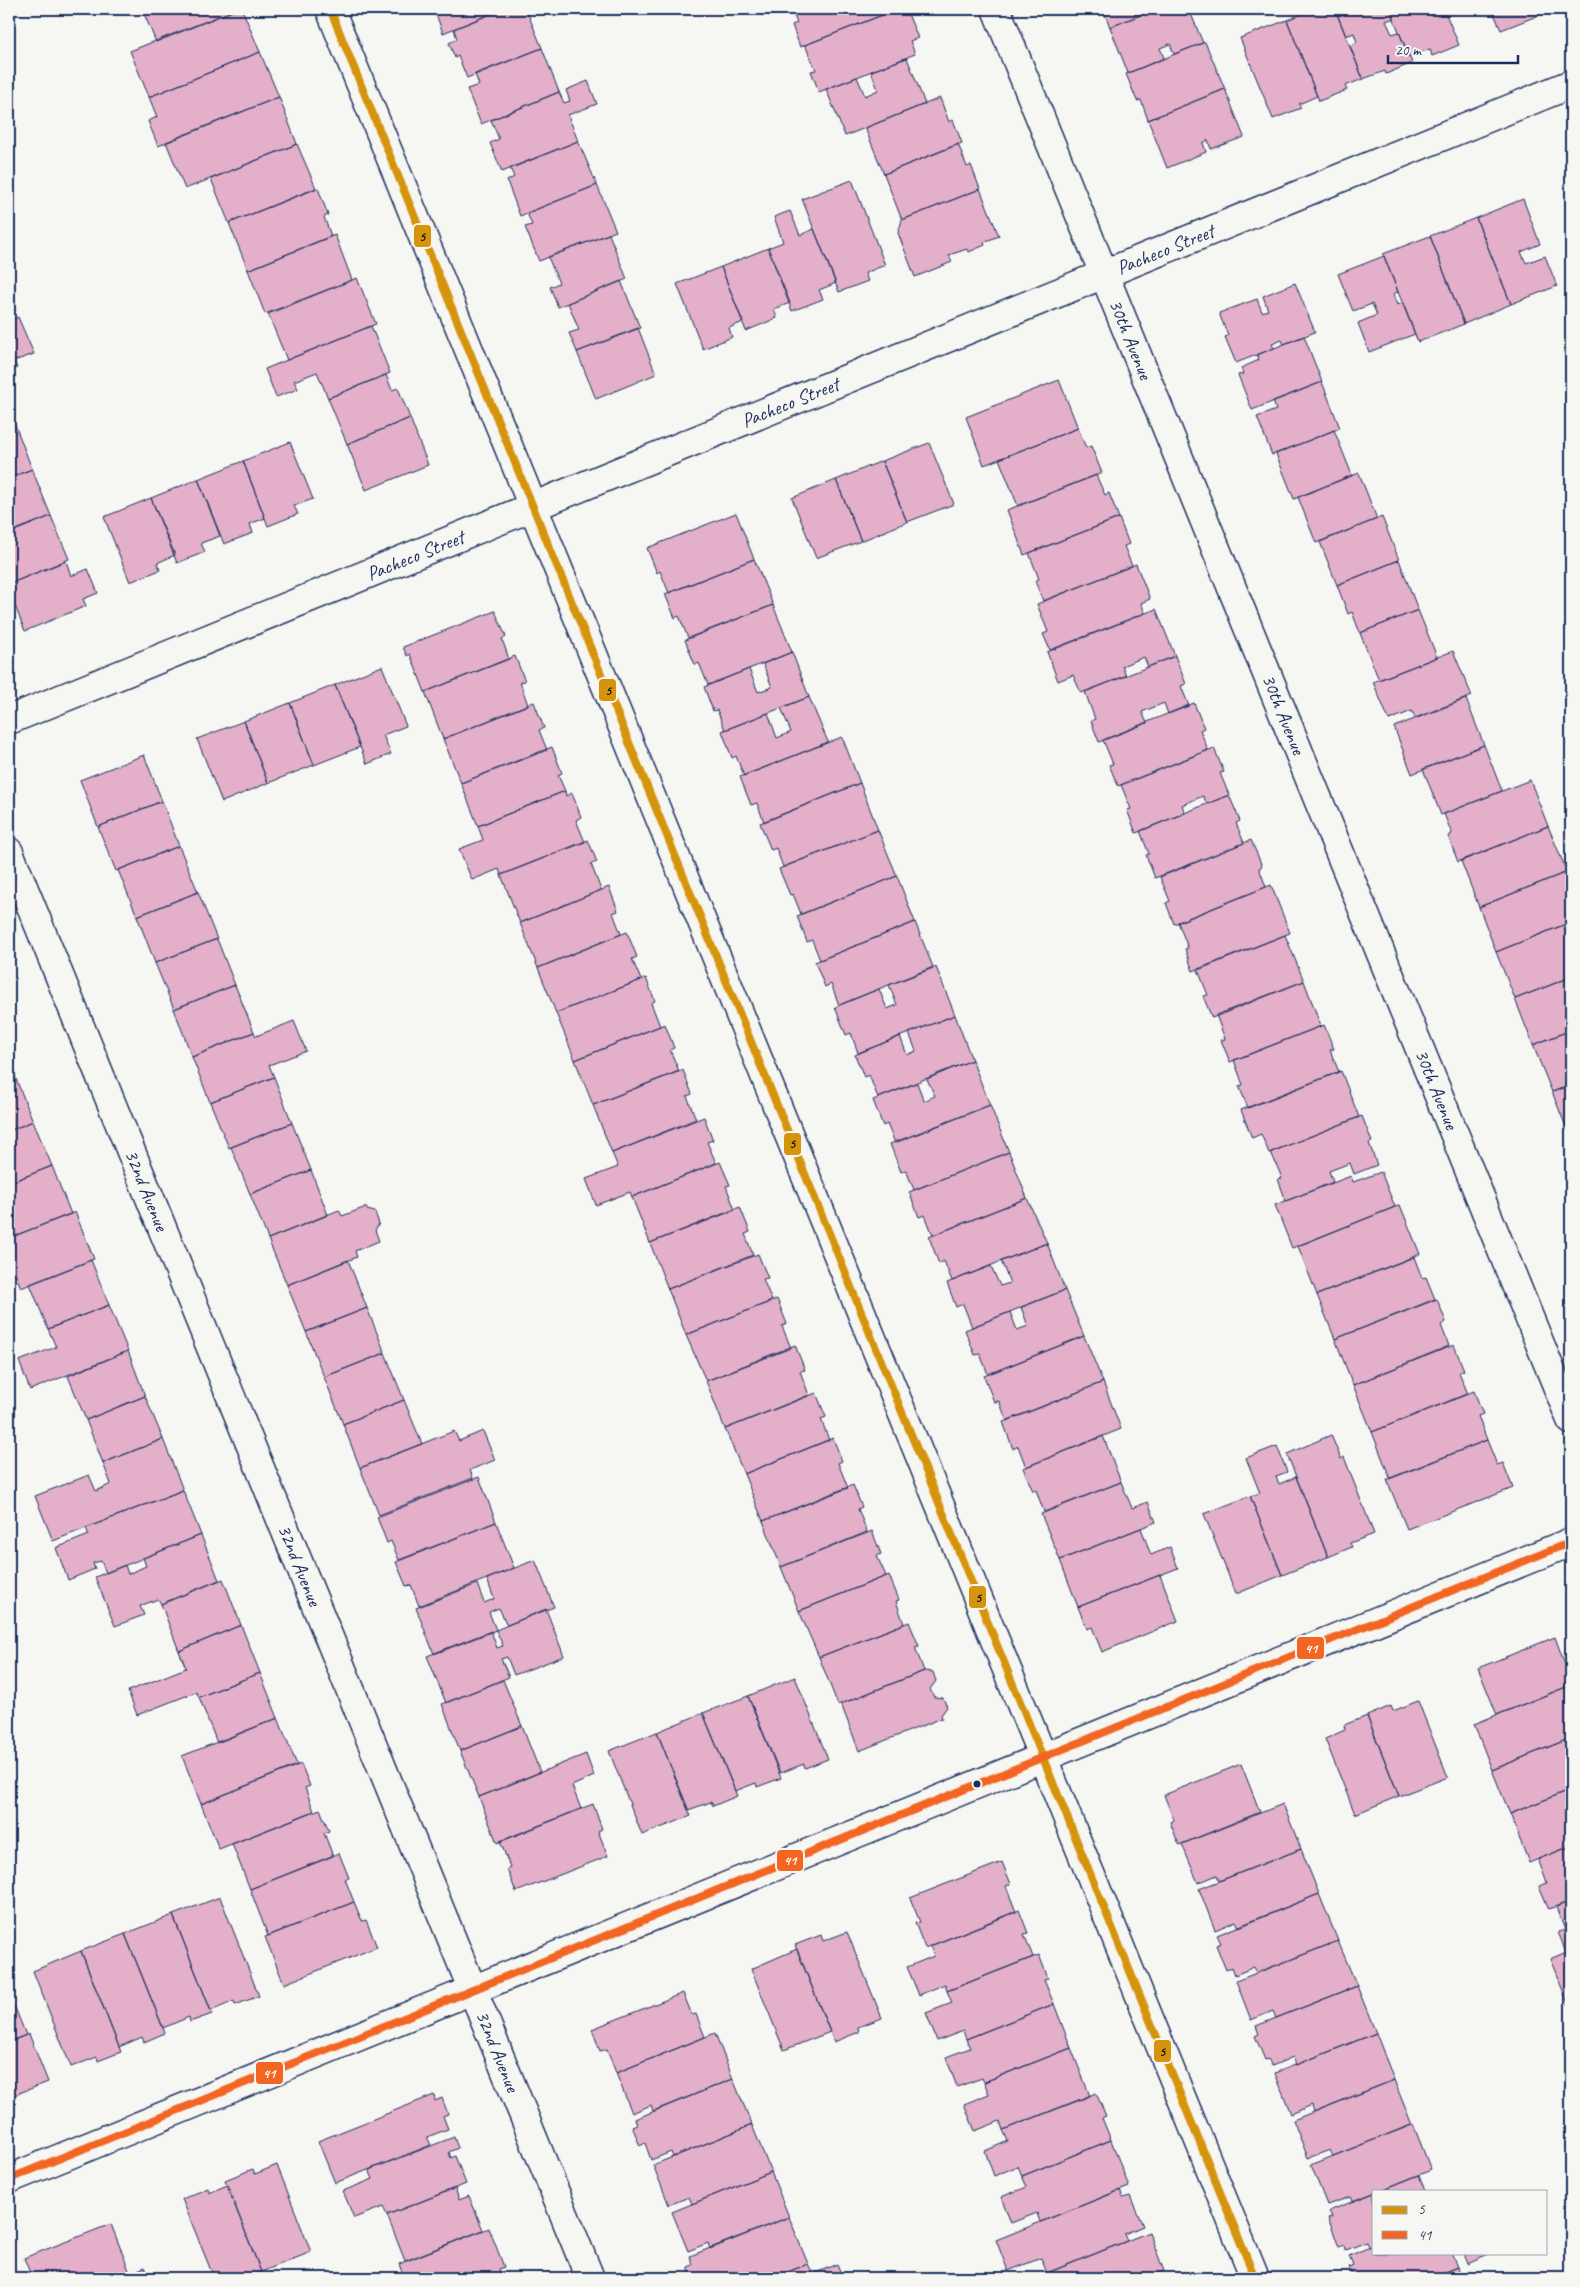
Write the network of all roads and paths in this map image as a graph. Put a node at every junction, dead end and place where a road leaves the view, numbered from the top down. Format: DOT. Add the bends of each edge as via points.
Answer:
graph roads {
  1 [pos="330,9"];
  2 [pos="996,9"];
  3 [pos="1571,84"];
  4 [pos="1104,274"];
  5 [pos="533,506"];
  6 [pos="9,720"];
  7 [pos="9,852"];
  8 [pos="1571,1420"];
  9 [pos="1571,1542"];
  10 [pos="1043,1758"];
  11 [pos="473,1990"];
  12 [pos="9,2179"];
  13 [pos="590,2278"];
  14 [pos="1256,2278"];
  1 -- 5 [label="street"];
  2 -- 4 [label="street, 30th Avenue"];
  3 -- 4 [label="street, Pacheco Street"];
  4 -- 5 [label="street, Pacheco Street"];
  4 -- 8 [label="street, 30th Avenue"];
  5 -- 6 [label="street, Pacheco Street"];
  5 -- 10 [label="street"];
  7 -- 11 [label="street, 32nd Avenue"];
  9 -- 10 [label="street"];
  10 -- 11 [label="street"];
  10 -- 14 [label="street"];
  11 -- 12 [label="street"];
  11 -- 13 [label="street, 32nd Avenue"];
}
